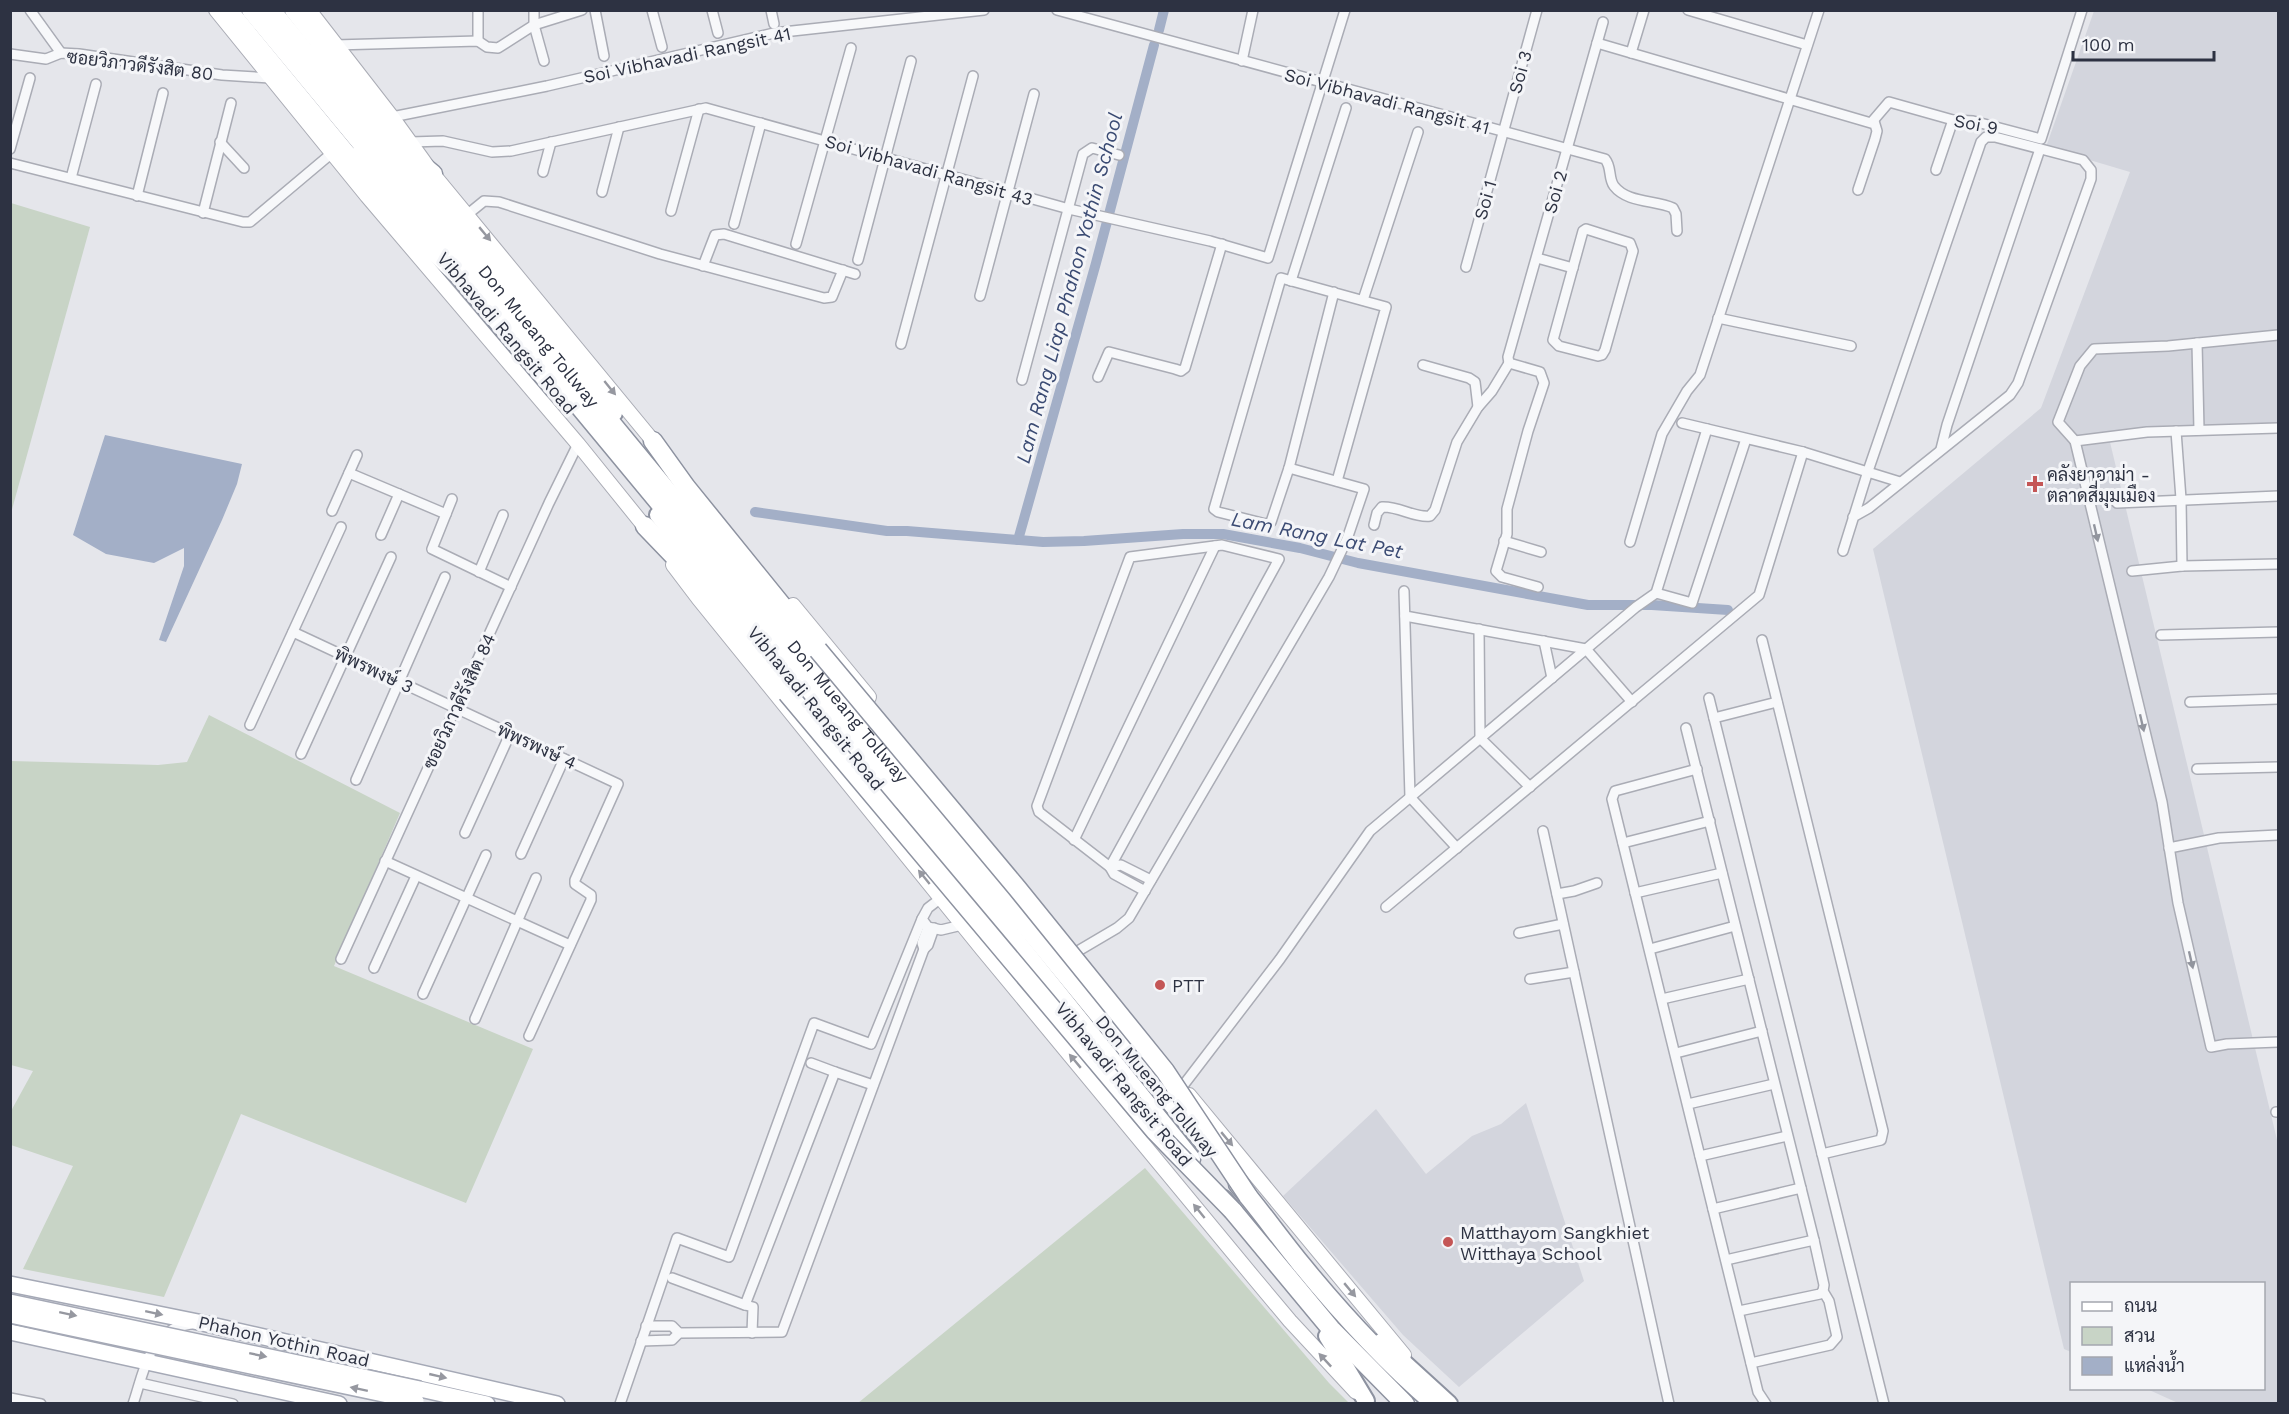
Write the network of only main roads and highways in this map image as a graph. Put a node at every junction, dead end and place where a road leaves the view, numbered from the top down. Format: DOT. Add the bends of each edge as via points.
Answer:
graph roads {
  1 [pos="216,10"];
  2 [pos="228,10"];
  3 [pos="240,10"];
  4 [pos="251,10"];
  5 [pos="271,10"];
  6 [pos="283,10"];
  7 [pos="294,10"];
  8 [pos="309,10"];
  9 [pos="329,45"];
  10 [pos="433,174"];
  11 [pos="401,220"];
  12 [pos="427,264"];
  13 [pos="459,276"];
  14 [pos="547,310"];
  15 [pos="584,374"];
  16 [pos="653,441"];
  17 [pos="645,526"];
  18 [pos="1156,1077"];
  19 [pos="1195,1102"];
  20 [pos="1248,1196"];
  21 [pos="1233,1211"];
  22 [pos="10,1284"];
  23 [pos="56,1292"];
  24 [pos="10,1302"];
  25 [pos="10,1315"];
  26 [pos="11,1334"];
  27 [pos="258,1336"];
  28 [pos="1327,1336"];
  29 [pos="47,1339"];
  30 [pos="244,1383"];
  31 [pos="1434,1396"];
  32 [pos="275,1397"];
  33 [pos="421,1398"];
  34 [pos="1367,1402"];
  35 [pos="339,1404"];
  36 [pos="488,1404"];
  37 [pos="557,1404"];
  38 [pos="1394,1404"];
  39 [pos="1405,1404"];
  40 [pos="1449,1404"];
  1 -- 12 [label="main road, Vibhavadi Rangsit Road"];
  2 -- 11 [label="highway"];
  3 -- 13 [label="highway, Vibhavadi Rangsit Road"];
  4 -- 21 [label="highway, Don Mueang Tollway, bridge" via="807,682"];
  5 -- 20 [label="highway, Don Mueang Tollway, bridge"];
  6 -- 15 [label="highway, Vibhavadi Rangsit Road"];
  7 -- 9 [label="highway"];
  8 -- 9 [label="main road, Vibhavadi Rangsit Road"];
  9 -- 10 [label="main road, Vibhavadi Rangsit Road" via="392,117"];
  9 -- 10 [label="highway" via="405,151"];
  10 -- 14 [label="main road, Vibhavadi Rangsit Road, one-way"];
  11 -- 12 [label="highway"];
  11 -- 13 [label="highway"];
  12 -- 17 [label="main road, Vibhavadi Rangsit Road"];
  13 -- 28 [label="highway, Vibhavadi Rangsit Road" via="630,480"];
  14 -- 15 [label="highway"];
  14 -- 16 [label="main road, Vibhavadi Rangsit Road, one-way"];
  15 -- 18 [label="highway, Vibhavadi Rangsit Road"];
  16 -- 19 [label="main road, Vibhavadi Rangsit Road" via="1078,951"];
  16 -- 20 [label="highway, bridge" via="686,488 1165,1071"];
  17 -- 21 [label="highway, bridge" via="695,578 1155,1131"];
  34 -- 17 [label="main road, Vibhavadi Rangsit Road, one-way" via="1268,1295 962,925 698,598"];
  18 -- 19 [label="highway"];
  18 -- 31 [label="highway, Vibhavadi Rangsit Road" via="1366,1328"];
  19 -- 31 [label="main road, Vibhavadi Rangsit Road, one-way"];
  20 -- 31 [label="highway, Don Mueang Tollway" via="1343,1313 1383,1355"];
  21 -- 39 [label="highway, Don Mueang Tollway" via="1331,1329"];
  22 -- 23 [label="main road, Phahon Yothin Road"];
  23 -- 27 [label="main road, Phahon Yothin Road, one-way"];
  23 -- 29 [label="main road" via="96,1306 105,1318 105,1326 99,1336 88,1341"];
  24 -- 33 [label="main road, Phahon Yothin Road, one-way, bridge"];
  33 -- 25 [label="main road, Phahon Yothin Road, one-way, bridge"];
  26 -- 29 [label="main road"];
  27 -- 30 [label="main road" via="219,1332 206,1337 199,1348 197,1361 202,1367"];
  27 -- 37 [label="main road, Phahon Yothin Road, one-way"];
  28 -- 34 [label="highway"];
  28 -- 38 [label="highway, Vibhavadi Rangsit Road"];
  29 -- 30 [label="main road"];
  30 -- 32 [label="main road"];
  31 -- 40 [label="highway, Vibhavadi Rangsit Road"];
  32 -- 35 [label="main road"];
  33 -- 36 [label="main road, Phahon Yothin Road"];
}
